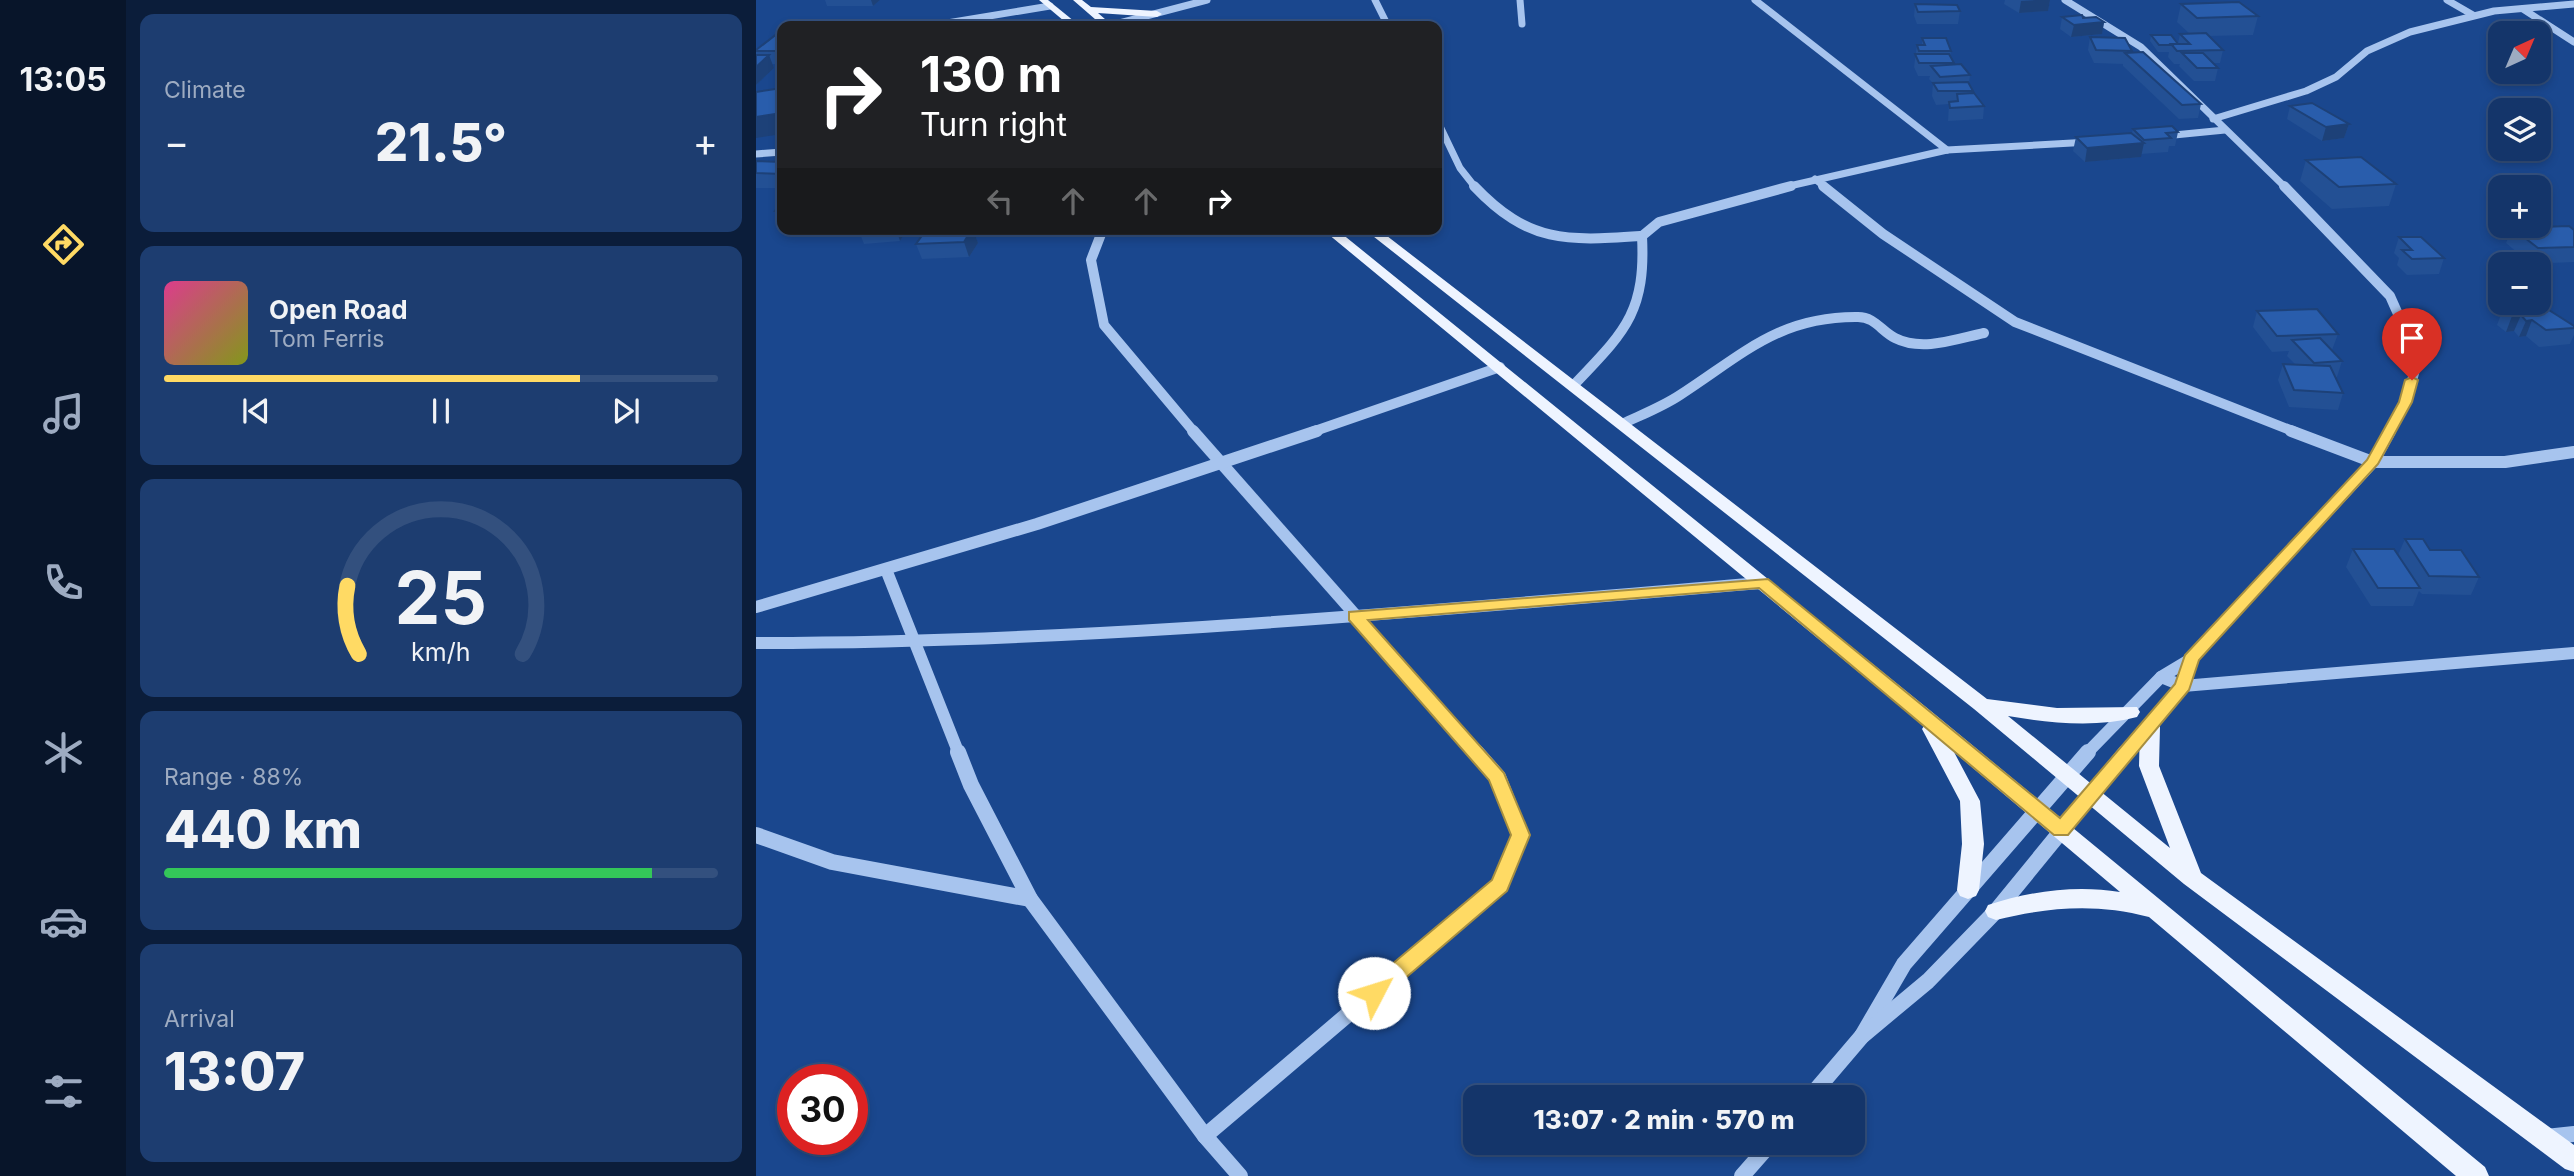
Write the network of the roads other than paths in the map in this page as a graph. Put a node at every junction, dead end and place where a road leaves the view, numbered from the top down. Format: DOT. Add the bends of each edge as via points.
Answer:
graph roads {
  1 [pos="1077,0"];
  2 [pos="1207,0"];
  3 [pos="1375,0"];
  4 [pos="1520,0"];
  5 [pos="1755,0"];
  6 [pos="2066,0"];
  7 [pos="2447,0"];
  8 [pos="1047,3"];
  9 [pos="2536,4"];
  10 [pos="2574,4"];
  11 [pos="2523,9"];
  12 [pos="1090,10"];
  13 [pos="1162,12"];
  14 [pos="2473,15"];
  15 [pos="1066,19"];
  16 [pos="955,21"];
  17 [pos="1063,21"];
  18 [pos="1069,21"];
  19 [pos="1102,21"];
  20 [pos="1127,21"];
  21 [pos="1150,21"];
  22 [pos="1386,21"];
  23 [pos="1522,24"];
  24 [pos="2574,42"];
  25 [pos="2213,119"];
  26 [pos="2225,130"];
  27 [pos="1442,131"];
  28 [pos="2157,136"];
  29 [pos="2096,142"];
  30 [pos="1947,150"];
  31 [pos="777,152"];
  32 [pos="756,154"];
  33 [pos="1815,179"];
  34 [pos="1101,235"];
  35 [pos="1335,235"];
  36 [pos="1378,235"];
  37 [pos="1642,236"];
  38 [pos="1984,333"];
  39 [pos="1500,367"];
  40 [pos="1573,386"];
  41 [pos="1622,424"];
  42 [pos="2574,452"];
  43 [pos="2373,461"];
  44 [pos="1221,464"];
  45 [pos="887,572"];
  46 [pos="1762,583"];
  47 [pos="756,607"];
  48 [pos="1355,616"];
  49 [pos="756,643"];
  50 [pos="916,643"];
  51 [pos="2574,653"];
  52 [pos="2191,659"];
  53 [pos="2161,677"];
  54 [pos="2183,686"];
  55 [pos="1980,704"];
  56 [pos="2130,712"];
  57 [pos="1924,717"];
  58 [pos="2150,727"];
  59 [pos="2066,775"];
  60 [pos="2090,794"];
  61 [pos="2036,810"];
  62 [pos="2061,830"];
  63 [pos="756,835"];
  64 [pos="2192,878"];
  65 [pos="1968,890"];
  66 [pos="1030,900"];
  67 [pos="2158,910"];
  68 [pos="1996,911"];
  69 [pos="1862,1036"];
  70 [pos="1820,1085"];
  71 [pos="2574,1134"];
  72 [pos="1205,1136"];
  73 [pos="2546,1137"];
  74 [pos="1760,1155"];
  75 [pos="2574,1160"];
  76 [pos="1240,1176"];
  77 [pos="1742,1176"];
  78 [pos="2476,1176"];
  1 -- 12 [label="main road"];
  2 -- 13 [label="street"];
  3 -- 22 [label="street"];
  4 -- 23 [label="street"];
  5 -- 30 [label="street"];
  6 -- 25 [label="street" via="2141,47"];
  7 -- 14 [label="street"];
  8 -- 15 [label="main road"];
  8 -- 16 [label="street"];
  9 -- 10 [label="street"];
  9 -- 11 [label="street"];
  11 -- 14 [label="street"];
  11 -- 24 [label="street"];
  12 -- 13 [label="main road"];
  12 -- 19 [label="main road"];
  13 -- 20 [label="street"];
  13 -- 21 [label="main road"];
  14 -- 25 [label="street" via="2387,41 2336,77 2305,92"];
  15 -- 17 [label="main road"];
  15 -- 18 [label="main road"];
  25 -- 26 [label="street"];
  26 -- 28 [label="street"];
  26 -- 43 [label="street" via="2390,296 2405,326 2418,359 2406,402"];
  27 -- 37 [label="street" via="1462,172 1482,196 1548,236 1576,241"];
  29 -- 30 [label="street"];
  30 -- 33 [label="street"];
  31 -- 32 [label="street"];
  33 -- 37 [label="street" via="1659,222"];
  33 -- 43 [label="street" via="1883,234 2015,322"];
  34 -- 44 [label="street" via="1091,260 1104,325"];
  35 -- 39 [label="main road"];
  36 -- 40 [label="main road"];
  37 -- 40 [label="street" via="1642,297 1629,326"];
  38 -- 41 [label="street" via="1909,344 1861,317 1800,323 1769,335 1677,397"];
  39 -- 44 [label="street"];
  39 -- 46 [label="main road"];
  40 -- 41 [label="main road"];
  41 -- 55 [label="main road"];
  42 -- 43 [label="street" via="2505,461"];
  43 -- 52 [label="street"];
  44 -- 45 [label="street"];
  44 -- 48 [label="street"];
  45 -- 47 [label="street"];
  45 -- 50 [label="street"];
  46 -- 48 [label="street"];
  46 -- 57 [label="main road"];
  48 -- 50 [label="street"];
  48 -- 72 [label="street" via="1497,777 1521,835 1500,885"];
  49 -- 50 [label="street"];
  50 -- 66 [label="street" via="971,785"];
  51 -- 54 [label="street"];
  52 -- 53 [label="street"];
  52 -- 54 [label="street"];
  53 -- 54 [label="street"];
  53 -- 56 [label="street"];
  54 -- 58 [label="street"];
  55 -- 56 [label="main road" via="2045,716 2085,718"];
  55 -- 59 [label="main road"];
  56 -- 59 [label="street"];
  57 -- 61 [label="main road"];
  57 -- 65 [label="main road" via="1970,801 1973,844"];
  58 -- 60 [label="street"];
  58 -- 64 [label="main road" via="2149,765"];
  59 -- 60 [label="main road"];
  59 -- 61 [label="street"];
  60 -- 62 [label="street"];
  60 -- 64 [label="main road"];
  61 -- 62 [label="main road"];
  61 -- 65 [label="street"];
  62 -- 67 [label="main road"];
  62 -- 68 [label="street"];
  63 -- 66 [label="street" via="832,862"];
  64 -- 73 [label="main road"];
  65 -- 69 [label="street" via="1904,964"];
  66 -- 72 [label="street"];
  67 -- 68 [label="main road" via="2117,898 2085,895 2041,899"];
  67 -- 78 [label="main road"];
  68 -- 69 [label="street" via="1928,982"];
  69 -- 70 [label="street"];
  71 -- 73 [label="street"];
  72 -- 76 [label="street"];
  73 -- 75 [label="main road"];
  74 -- 77 [label="street"];
}
